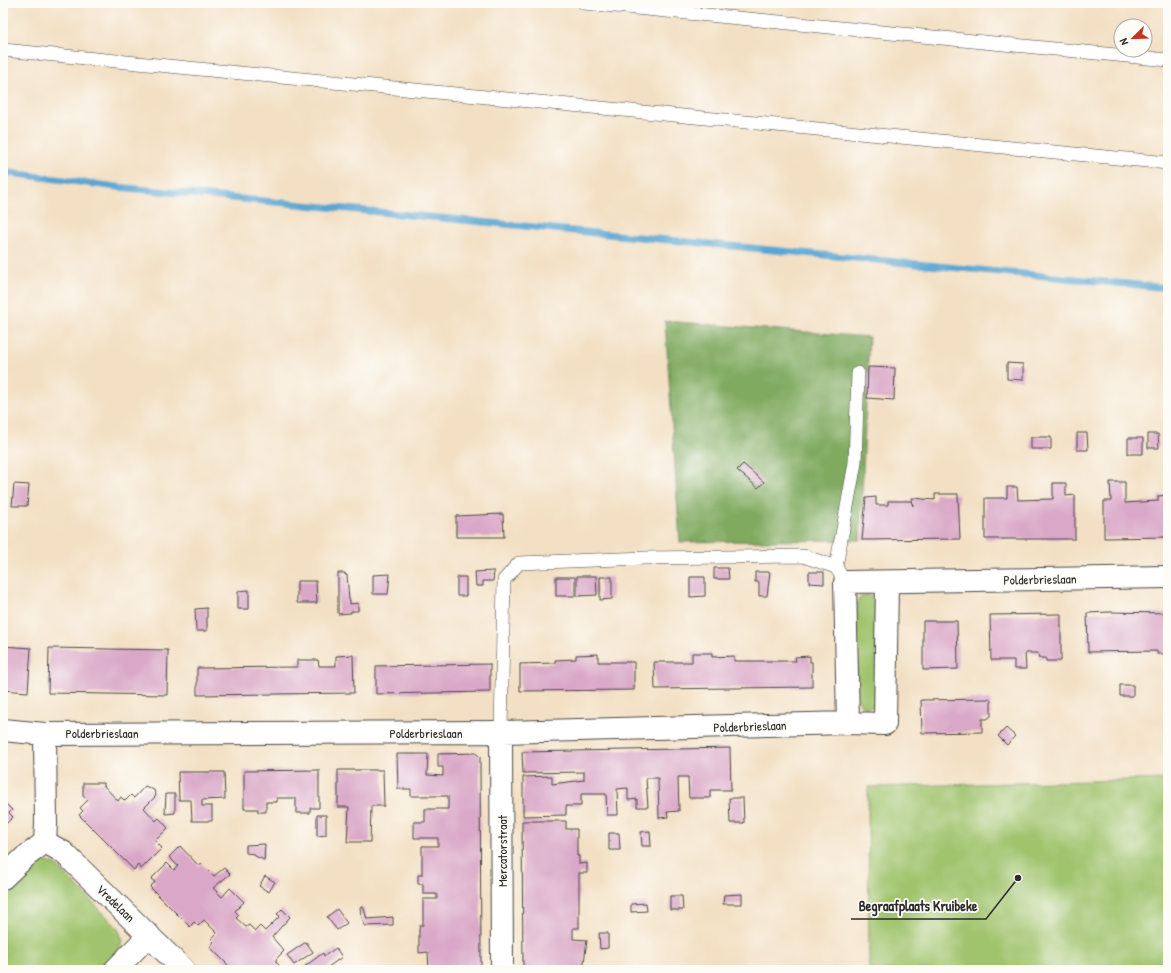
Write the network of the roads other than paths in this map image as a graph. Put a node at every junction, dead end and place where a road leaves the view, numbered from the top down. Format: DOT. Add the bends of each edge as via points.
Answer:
graph roads {
  1 [pos="584,3"];
  2 [pos="3,50"];
  3 [pos="1168,60"];
  4 [pos="1168,163"];
  5 [pos="858,373"];
  6 [pos="841,575"];
  7 [pos="1168,577"];
  8 [pos="887,582"];
  9 [pos="848,723"];
  10 [pos="3,730"];
  11 [pos="501,732"];
  12 [pos="45,734"];
  13 [pos="45,842"];
  14 [pos="3,878"];
  15 [pos="149,935"];
  16 [pos="116,970"];
  17 [pos="184,970"];
  18 [pos="502,970"];
  1 -- 3 [label="lane"];
  2 -- 4 [label="lane"];
  5 -- 6 [label="lane" via="855,463"];
  6 -- 8 [label="street, Polderbrieslaan"];
  6 -- 9 [label="street"];
  6 -- 11 [label="lane" via="803,556 519,563 504,580"];
  7 -- 8 [label="street, Polderbrieslaan"];
  8 -- 9 [label="street, Polderbrieslaan" via="885,724"];
  9 -- 11 [label="street, Polderbrieslaan"];
  10 -- 12 [label="street, Polderbrieslaan"];
  11 -- 12 [label="street, Polderbrieslaan"];
  11 -- 18 [label="street, Mercatorstraat"];
  12 -- 13 [label="street"];
  13 -- 14 [label="street"];
  13 -- 15 [label="street, Vredelaan" via="63,852"];
  15 -- 16 [label="street"];
  15 -- 17 [label="street, Vredelaan"];
}
